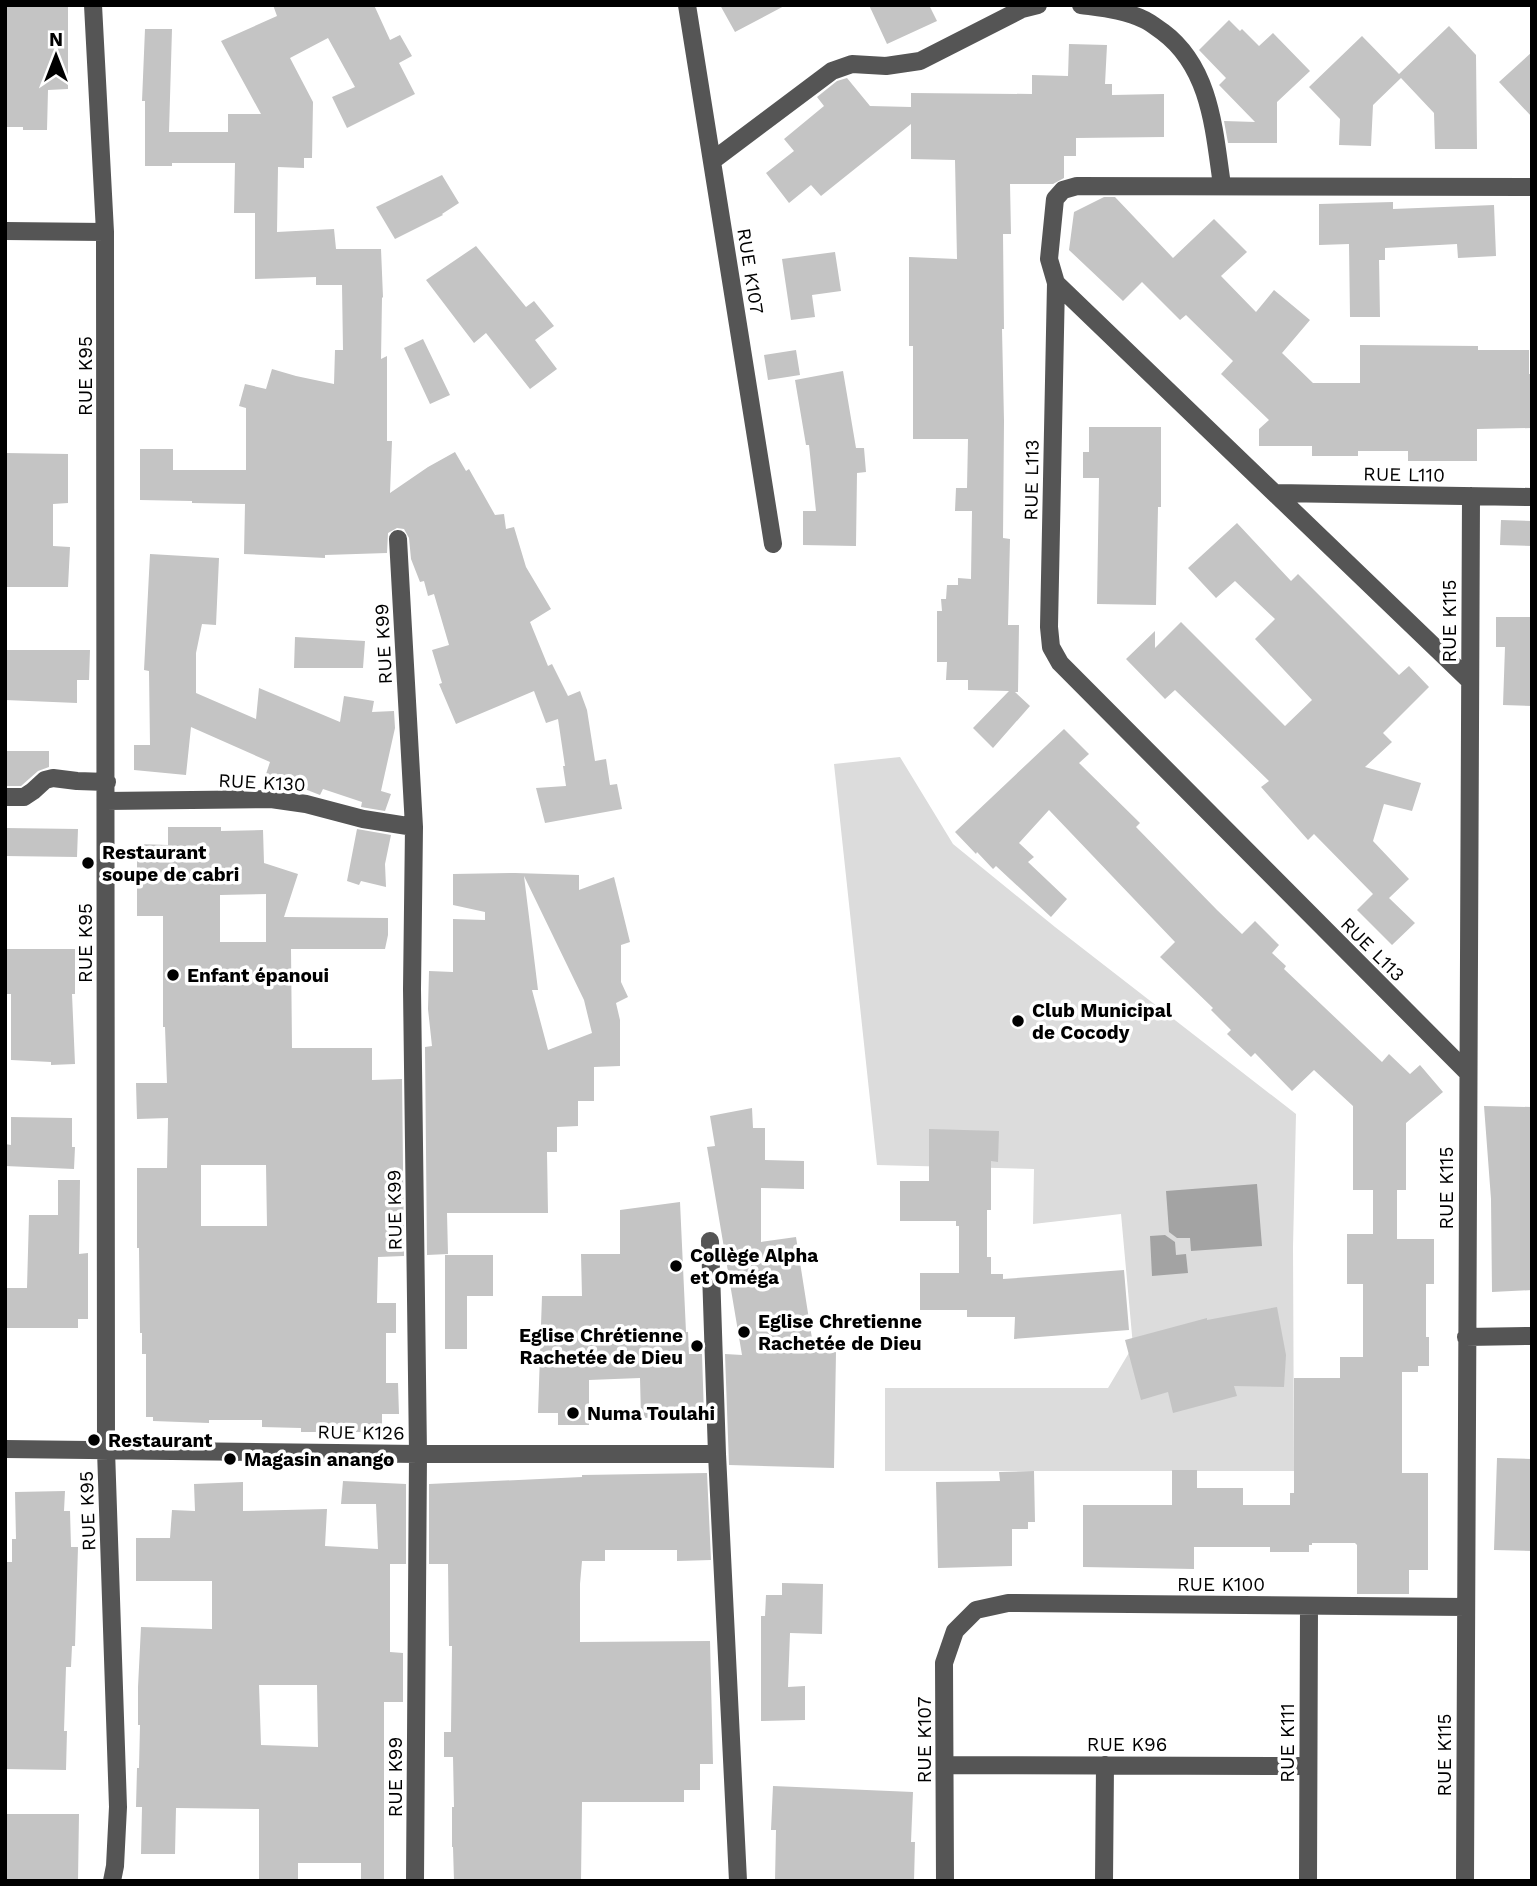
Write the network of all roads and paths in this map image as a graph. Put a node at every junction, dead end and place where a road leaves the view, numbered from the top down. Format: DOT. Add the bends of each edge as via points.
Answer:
graph roads {
  1 [pos="93,5"];
  2 [pos="687,5"];
  3 [pos="1038,5"];
  4 [pos="1081,5"];
  5 [pos="712,162"];
  6 [pos="1222,185"];
  7 [pos="1532,187"];
  8 [pos="5,231"];
  9 [pos="105,232"];
  10 [pos="1056,283"];
  11 [pos="1275,493"];
  12 [pos="1471,496"];
  13 [pos="1532,497"];
  14 [pos="398,539"];
  15 [pos="773,544"];
  16 [pos="1470,681"];
  17 [pos="107,782"];
  18 [pos="5,797"];
  19 [pos="106,801"];
  20 [pos="414,827"];
  21 [pos="1468,1073"];
  22 [pos="710,1241"];
  23 [pos="1532,1336"];
  24 [pos="1466,1337"];
  25 [pos="5,1449"];
  26 [pos="106,1450"];
  27 [pos="418,1454"];
  28 [pos="717,1454"];
  29 [pos="1309,1606"];
  30 [pos="1466,1607"];
  31 [pos="976,1611"];
  32 [pos="945,1765"];
  33 [pos="1105,1765"];
  34 [pos="1308,1766"];
  35 [pos="112,1881"];
  36 [pos="415,1881"];
  37 [pos="738,1881"];
  38 [pos="945,1881"];
  39 [pos="1104,1881"];
  40 [pos="1308,1881"];
  41 [pos="1465,1881"];
  1 -- 9 [label="street, RUE K95"];
  2 -- 5 [label="street, RUE K107"];
  3 -- 5 [label="street" via="920,61 852,64 832,71"];
  4 -- 6 [label="street" via="1145,20 1173,40 1194,65 1210,107"];
  5 -- 15 [label="street, RUE K107"];
  6 -- 7 [label="street, RUE L113"];
  6 -- 10 [label="street, RUE L113" via="1077,186 1063,190 1055,199 1049,259"];
  8 -- 9 [label="street"];
  9 -- 17 [label="street, RUE K95"];
  10 -- 11 [label="street"];
  10 -- 21 [label="street, RUE L113" via="1051,647 1060,663"];
  11 -- 12 [label="street, RUE L110"];
  11 -- 16 [label="street"];
  12 -- 13 [label="street, RUE L110"];
  12 -- 16 [label="street, RUE K115"];
  14 -- 20 [label="street, RUE K99"];
  16 -- 21 [label="street, RUE K115"];
  17 -- 18 [label="street" via="52,778 24,797"];
  17 -- 19 [label="street, RUE K95"];
  19 -- 20 [label="street, RUE K130" via="271,799"];
  19 -- 26 [label="street, RUE K95"];
  20 -- 27 [label="street, RUE K99"];
  21 -- 24 [label="street, RUE K115"];
  22 -- 28 [label="street"];
  23 -- 24 [label="street"];
  24 -- 30 [label="street, RUE K115"];
  25 -- 26 [label="street, RUE K126"];
  26 -- 27 [label="street, RUE K126"];
  26 -- 35 [label="street, RUE K95" via="118,1807"];
  27 -- 28 [label="street, RUE K126"];
  27 -- 36 [label="street, RUE K99"];
  28 -- 37 [label="street"];
  29 -- 30 [label="street, RUE K100"];
  29 -- 31 [label="street, RUE K100" via="1008,1604"];
  29 -- 34 [label="street, RUE K111"];
  30 -- 41 [label="street, RUE K115"];
  31 -- 32 [label="street, RUE K107" via="955,1631 944,1663"];
  32 -- 33 [label="street, RUE K96"];
  32 -- 38 [label="street, RUE K107"];
  33 -- 34 [label="street, RUE K96"];
  33 -- 39 [label="street"];
  34 -- 40 [label="street, RUE K111"];
}
